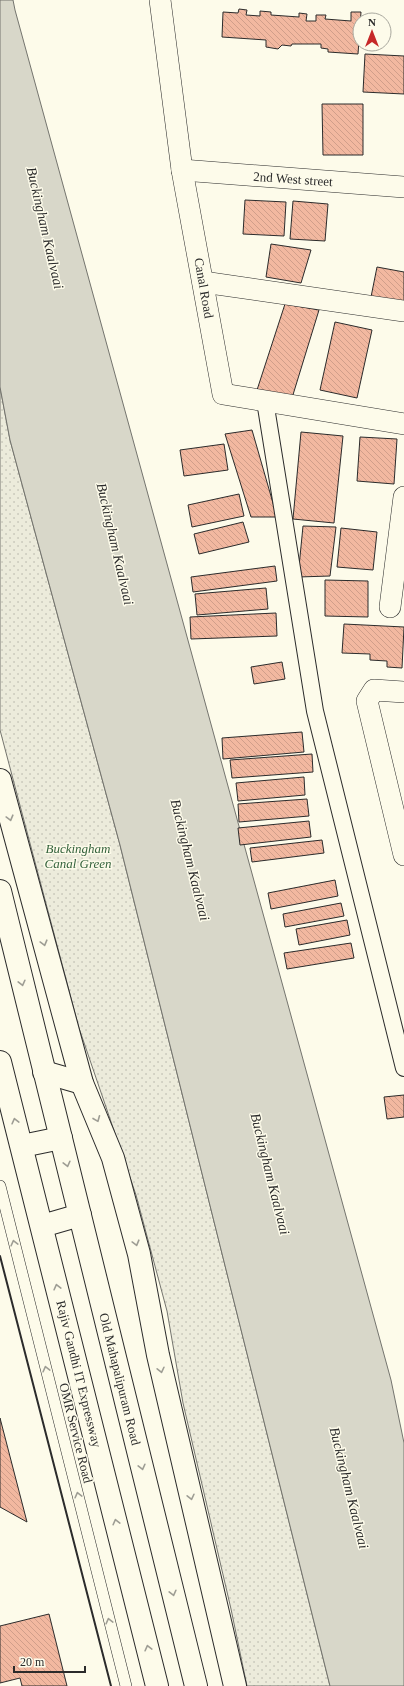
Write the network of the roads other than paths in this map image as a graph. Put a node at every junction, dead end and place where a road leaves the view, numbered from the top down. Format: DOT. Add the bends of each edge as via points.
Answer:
graph roads {
  1 [pos="160,0"];
  2 [pos="182,170"];
  3 [pos="404,187"];
  4 [pos="202,282"];
  5 [pos="404,311"];
  6 [pos="265,401"];
  7 [pos="404,424"];
  8 [pos="404,497"];
  9 [pos="390,607"];
  10 [pos="404,692"];
  11 [pos="0,780"];
  12 [pos="404,855"];
  13 [pos="0,891"];
  14 [pos="0,1062"];
  15 [pos="404,1068"];
  16 [pos="44,1072"];
  17 [pos="82,1083"];
  18 [pos="61,1138"];
  19 [pos="22,1146"];
  20 [pos="0,1186"];
  21 [pos="80,1215"];
  22 [pos="42,1226"];
  23 [pos="126,1686"];
  24 [pos="157,1686"];
  25 [pos="196,1686"];
  26 [pos="235,1686"];
  1 -- 2 [label="street, Canal Road"];
  2 -- 3 [label="street, 2nd West street"];
  2 -- 4 [label="street, Canal Road"];
  4 -- 5 [label="street"];
  4 -- 6 [label="street, Canal Road" via="223,394"];
  6 -- 7 [label="street, Canal Road"];
  6 -- 15 [label="street" via="315,711"];
  8 -- 9 [label="street"];
  10 -- 12 [label="street" via="374,690 367,701"];
  11 -- 17 [label="main road, one-way"];
  13 -- 16 [label="main road, Old Mahapalipuram Road, one-way"];
  19 -- 14 [label="main road, Rajiv Gandhi IT Expressway, one-way"];
  16 -- 17 [label="main road"];
  16 -- 18 [label="main road, Old Mahapalipuram Road"];
  17 -- 26 [label="main road, one-way" via="113,1158 139,1254 158,1355"];
  18 -- 19 [label="main road"];
  18 -- 21 [label="main road, Old Mahapalipuram Road, one-way"];
  19 -- 22 [label="main road, Rajiv Gandhi IT Expressway"];
  23 -- 20 [label="lane, OMR Service Road, one-way"];
  21 -- 22 [label="main road"];
  21 -- 25 [label="main road, Old Mahapalipuram Road, one-way"];
  24 -- 22 [label="main road, Rajiv Gandhi IT Expressway, one-way"];
}
